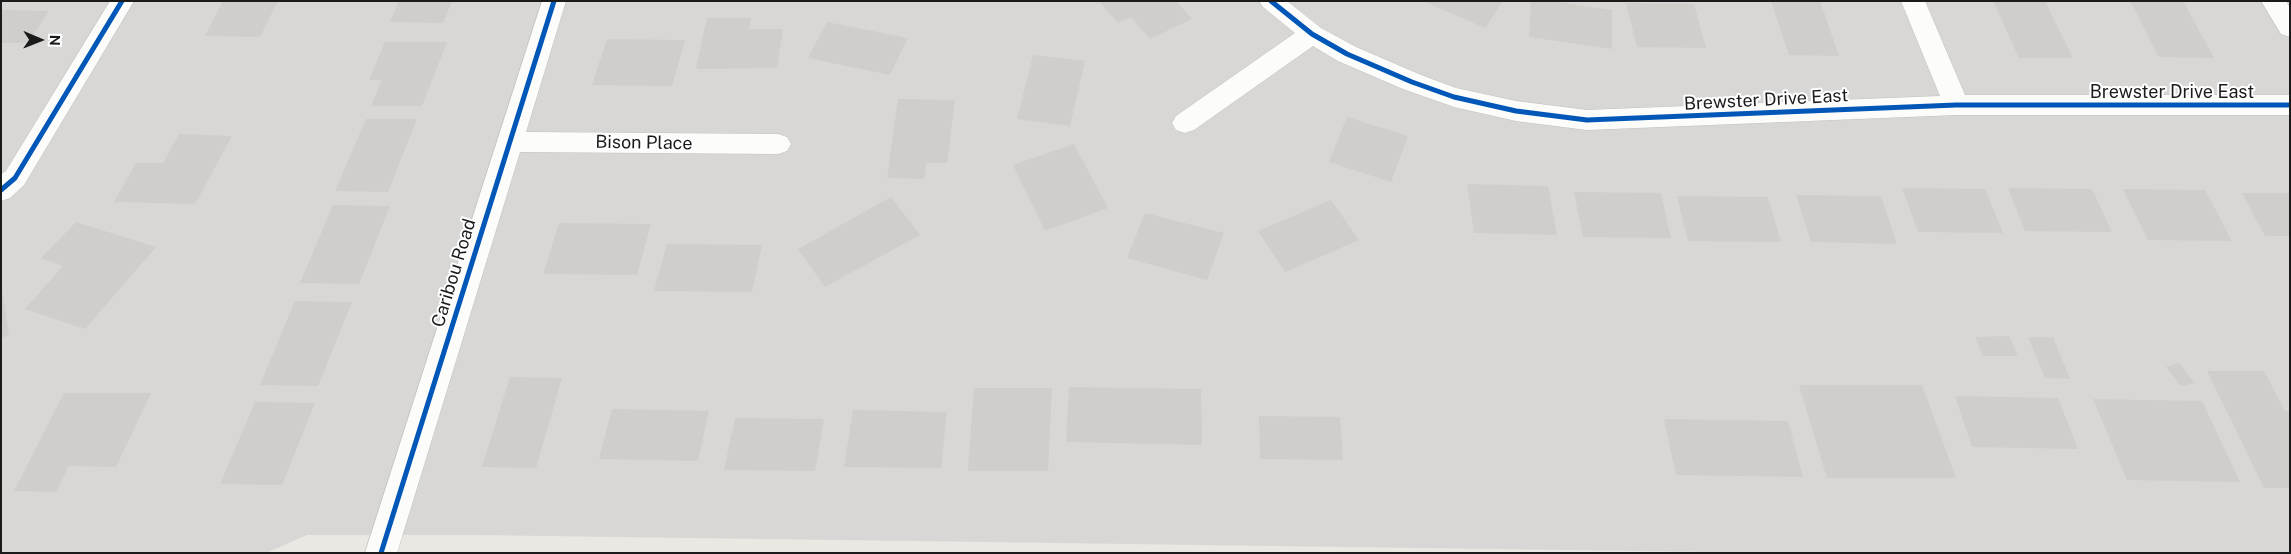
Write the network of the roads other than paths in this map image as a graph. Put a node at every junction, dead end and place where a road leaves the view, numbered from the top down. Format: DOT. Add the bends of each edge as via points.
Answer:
graph roads {
  1 [pos="122,1"];
  2 [pos="554,1"];
  3 [pos="1271,1"];
  4 [pos="1913,1"];
  5 [pos="2273,1"];
  6 [pos="2290,28"];
  7 [pos="1312,34"];
  8 [pos="1956,105"];
  9 [pos="2290,105"];
  10 [pos="1185,123"];
  11 [pos="510,142"];
  12 [pos="778,144"];
  13 [pos="1,190"];
  14 [pos="381,553"];
  1 -- 13 [label="street" via="16,178"];
  2 -- 11 [label="street, Caribou Road"];
  3 -- 7 [label="street, Brewster Drive East"];
  4 -- 8 [label="street"];
  5 -- 6 [label="street"];
  7 -- 8 [label="street, Brewster Drive East" via="1347,54 1454,97 1516,111 1587,120"];
  7 -- 10 [label="street"];
  8 -- 9 [label="street, Brewster Drive East"];
  11 -- 12 [label="street, Bison Place"];
  11 -- 14 [label="street, Caribou Road"];
}
